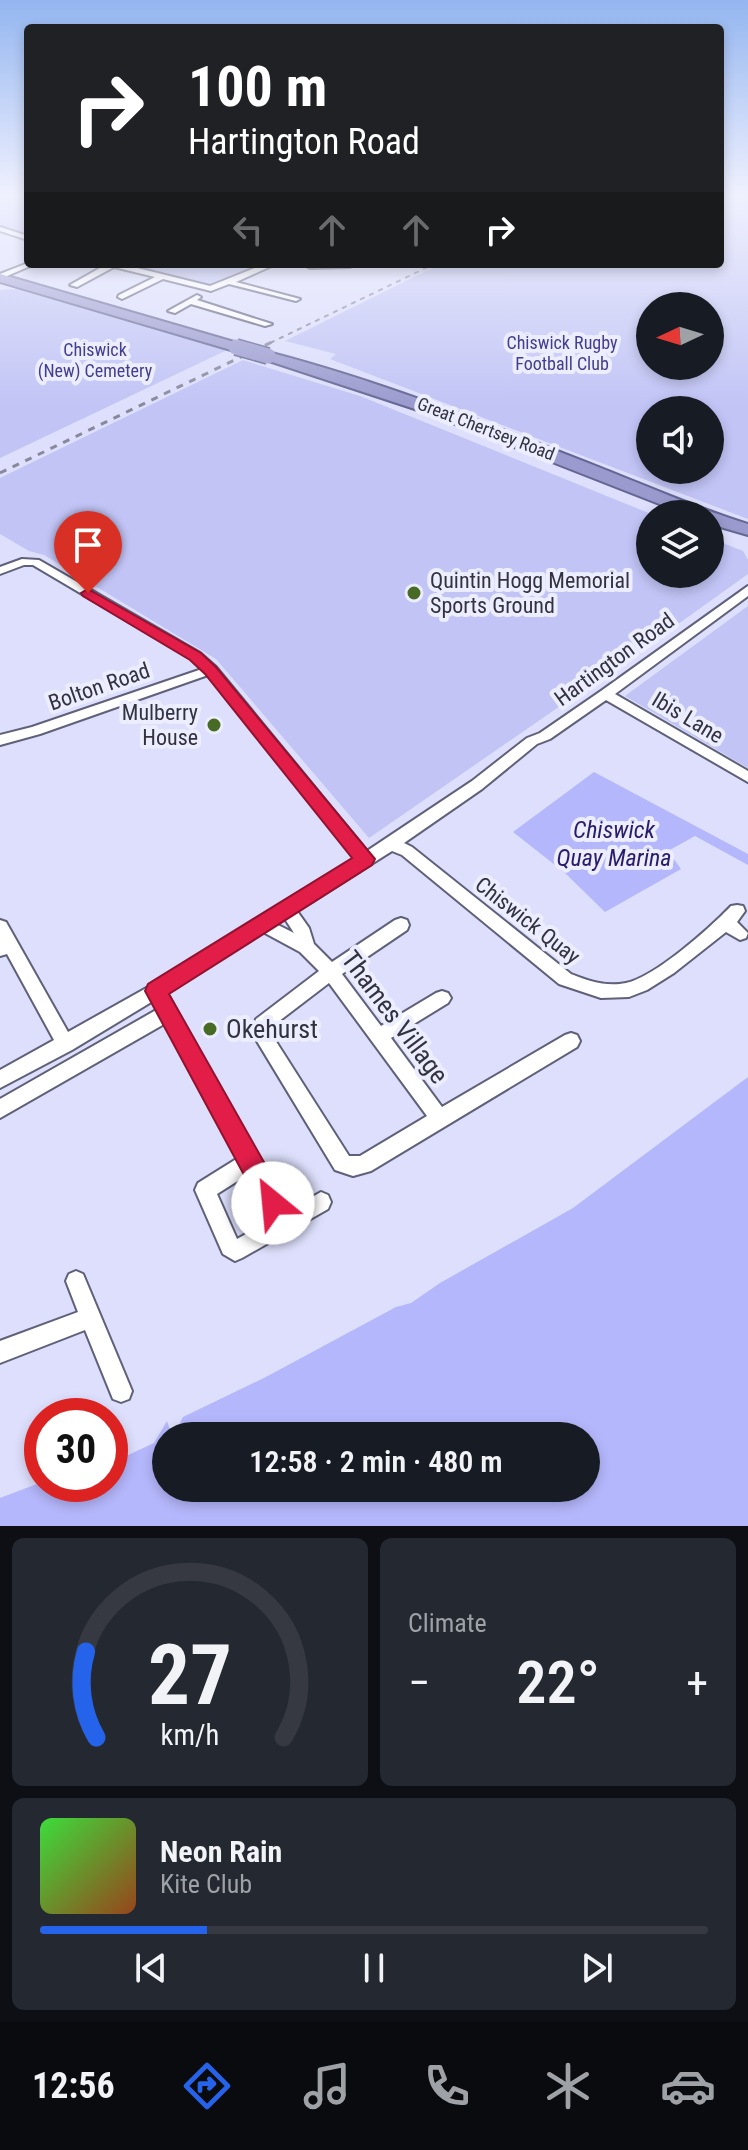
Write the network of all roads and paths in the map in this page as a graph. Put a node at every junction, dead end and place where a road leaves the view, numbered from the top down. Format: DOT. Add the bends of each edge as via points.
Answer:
graph roads {
  1 [pos="24,267"];
  2 [pos="106,268"];
  3 [pos="128,268"];
  4 [pos="264,268"];
  5 [pos="161,277"];
  6 [pos="0,278"];
  7 [pos="232,283"];
  8 [pos="74,285"];
  9 [pos="211,289"];
  10 [pos="122,297"];
  11 [pos="296,299"];
  12 [pos="190,301"];
  13 [pos="172,311"];
  14 [pos="268,324"];
  15 [pos="665,500"];
  16 [pos="740,528"];
  17 [pos="748,538"];
  18 [pos="0,571"];
  19 [pos="748,590"];
  20 [pos="211,670"];
  21 [pos="606,694"];
  22 [pos="0,740"];
  23 [pos="748,777"];
  24 [pos="391,844"];
  25 [pos="365,859"];
  26 [pos="286,908"];
  27 [pos="734,922"];
  28 [pos="262,924"];
  29 [pos="401,925"];
  30 [pos="0,927"];
  31 [pos="306,947"];
  32 [pos="6,948"];
  33 [pos="331,972"];
  34 [pos="156,991"];
  35 [pos="442,998"];
  36 [pos="169,1012"];
  37 [pos="379,1036"];
  38 [pos="571,1041"];
  39 [pos="66,1044"];
  40 [pos="0,1080"];
  41 [pos="0,1109"];
  42 [pos="440,1119"];
  43 [pos="250,1162"];
  44 [pos="321,1202"];
  45 [pos="284,1224"];
  46 [pos="76,1281"];
  47 [pos="89,1318"];
  48 [pos="0,1352"];
  49 [pos="121,1391"];
  1 -- 6 [label="street"];
  2 -- 8 [label="street"];
  3 -- 5 [label="street"];
  4 -- 7 [label="street"];
  5 -- 9 [label="street"];
  5 -- 10 [label="street"];
  6 -- 15 [label="highway, Great Chertsey Road, bridge" via="368,385"];
  7 -- 9 [label="street"];
  7 -- 11 [label="street"];
  9 -- 12 [label="street"];
  12 -- 13 [label="street"];
  12 -- 14 [label="street"];
  16 -- 17 [label="highway"];
  18 -- 20 [label="street" via="35,562 196,656"];
  19 -- 21 [label="street, Hartington Road"];
  20 -- 22 [label="street, Bolton Road"];
  20 -- 25 [label="street"];
  21 -- 23 [label="street, Ibis Lane"];
  21 -- 24 [label="street, Hartington Road" via="545,736 539,746"];
  24 -- 25 [label="street, Hartington Road"];
  24 -- 27 [label="street, Chiswick Quay" via="407,851 565,979 587,989 618,992 641,987"];
  25 -- 26 [label="street, Hartington Road"];
  26 -- 28 [label="street, Hartington Road"];
  26 -- 31 [label="street, Thames Village"];
  28 -- 31 [label="street, Thames Village"];
  28 -- 34 [label="street, Hartington Road"];
  29 -- 33 [label="street"];
  30 -- 32 [label="street"];
  31 -- 33 [label="street, Thames Village"];
  32 -- 39 [label="street"];
  33 -- 37 [label="street, Thames Village"];
  33 -- 42 [label="street, Thames Village" via="269,1016 261,1033 342,1163 364,1164"];
  34 -- 36 [label="street"];
  34 -- 39 [label="street, Hartington Road"];
  35 -- 37 [label="street"];
  36 -- 41 [label="street"];
  36 -- 43 [label="street"];
  37 -- 42 [label="street, Thames Village"];
  38 -- 42 [label="street, Thames Village"];
  39 -- 40 [label="street, Hartington Road"];
  43 -- 45 [label="street"];
  43 -- 45 [label="street" via="205,1190 230,1247 244,1249"];
  44 -- 45 [label="street"];
  46 -- 47 [label="street"];
  47 -- 48 [label="street"];
  47 -- 49 [label="street"];
}
